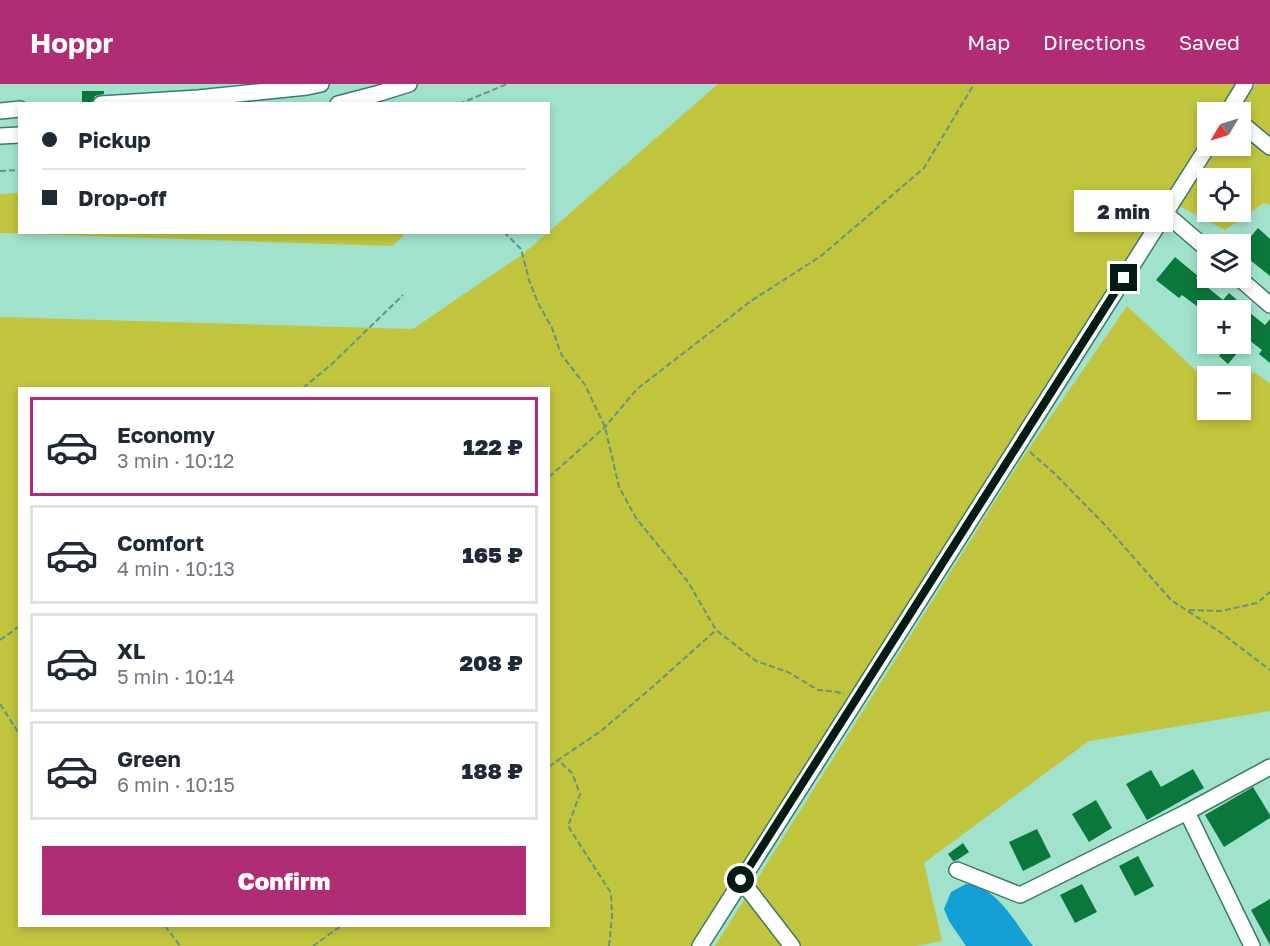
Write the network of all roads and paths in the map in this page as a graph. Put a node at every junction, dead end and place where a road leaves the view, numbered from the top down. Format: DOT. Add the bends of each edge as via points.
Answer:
graph roads {
  1 [pos="321,84"];
  2 [pos="409,84"];
  3 [pos="507,84"];
  4 [pos="974,84"];
  5 [pos="1245,84"];
  6 [pos="133,102"];
  7 [pos="346,102"];
  8 [pos="464,102"];
  9 [pos="1234,102"];
  10 [pos="18,109"];
  11 [pos="0,111"];
  12 [pos="1251,131"];
  13 [pos="18,135"];
  14 [pos="0,136"];
  15 [pos="1270,147"];
  16 [pos="1202,156"];
  17 [pos="18,170"];
  18 [pos="0,171"];
  19 [pos="1166,213"];
  20 [pos="506,234"];
  21 [pos="1197,240"];
  22 [pos="1250,288"];
  23 [pos="403,295"];
  24 [pos="1270,305"];
  25 [pos="304,387"];
  26 [pos="605,427"];
  27 [pos="1018,442"];
  28 [pos="550,476"];
  29 [pos="1270,592"];
  30 [pos="1186,610"];
  31 [pos="18,627"];
  32 [pos="716,630"];
  33 [pos="0,640"];
  34 [pos="1270,670"];
  35 [pos="857,698"];
  36 [pos="0,704"];
  37 [pos="18,732"];
  38 [pos="558,760"];
  39 [pos="550,765"];
  40 [pos="1270,767"];
  41 [pos="1187,812"];
  42 [pos="957,870"];
  43 [pos="741,880"];
  44 [pos="166,927"];
  45 [pos="340,927"];
  46 [pos="180,946"];
  47 [pos="313,946"];
  48 [pos="609,946"];
  49 [pos="700,946"];
  50 [pos="792,946"];
  51 [pos="1252,946"];
  1 -- 6 [label="street"];
  2 -- 7 [label="street"];
  3 -- 8 [label="path"];
  4 -- 26 [label="path" via="924,168 821,256 751,301 637,389"];
  5 -- 9 [label="street"];
  10 -- 11 [label="street"];
  12 -- 15 [label="street"];
  13 -- 14 [label="street"];
  16 -- 19 [label="street"];
  17 -- 18 [label="path"];
  19 -- 21 [label="street"];
  19 -- 27 [label="street"];
  20 -- 26 [label="path" via="521,249 532,288 561,354 585,385"];
  22 -- 24 [label="street"];
  23 -- 25 [label="path"];
  26 -- 28 [label="path"];
  26 -- 32 [label="path" via="624,498 688,582"];
  27 -- 30 [label="path" via="1054,473 1171,600"];
  27 -- 35 [label="street"];
  29 -- 30 [label="path" via="1257,603 1221,611"];
  30 -- 34 [label="path"];
  31 -- 33 [label="path"];
  32 -- 35 [label="path" via="756,661 788,672 818,690"];
  32 -- 38 [label="path" via="601,731"];
  35 -- 43 [label="street"];
  36 -- 37 [label="path"];
  38 -- 39 [label="path"];
  38 -- 48 [label="path" via="572,773 580,794 568,826 610,893"];
  40 -- 41 [label="street"];
  41 -- 42 [label="street" via="1020,895"];
  41 -- 51 [label="street"];
  43 -- 49 [label="street"];
  43 -- 50 [label="street"];
  44 -- 46 [label="path"];
  45 -- 47 [label="path"];
}
